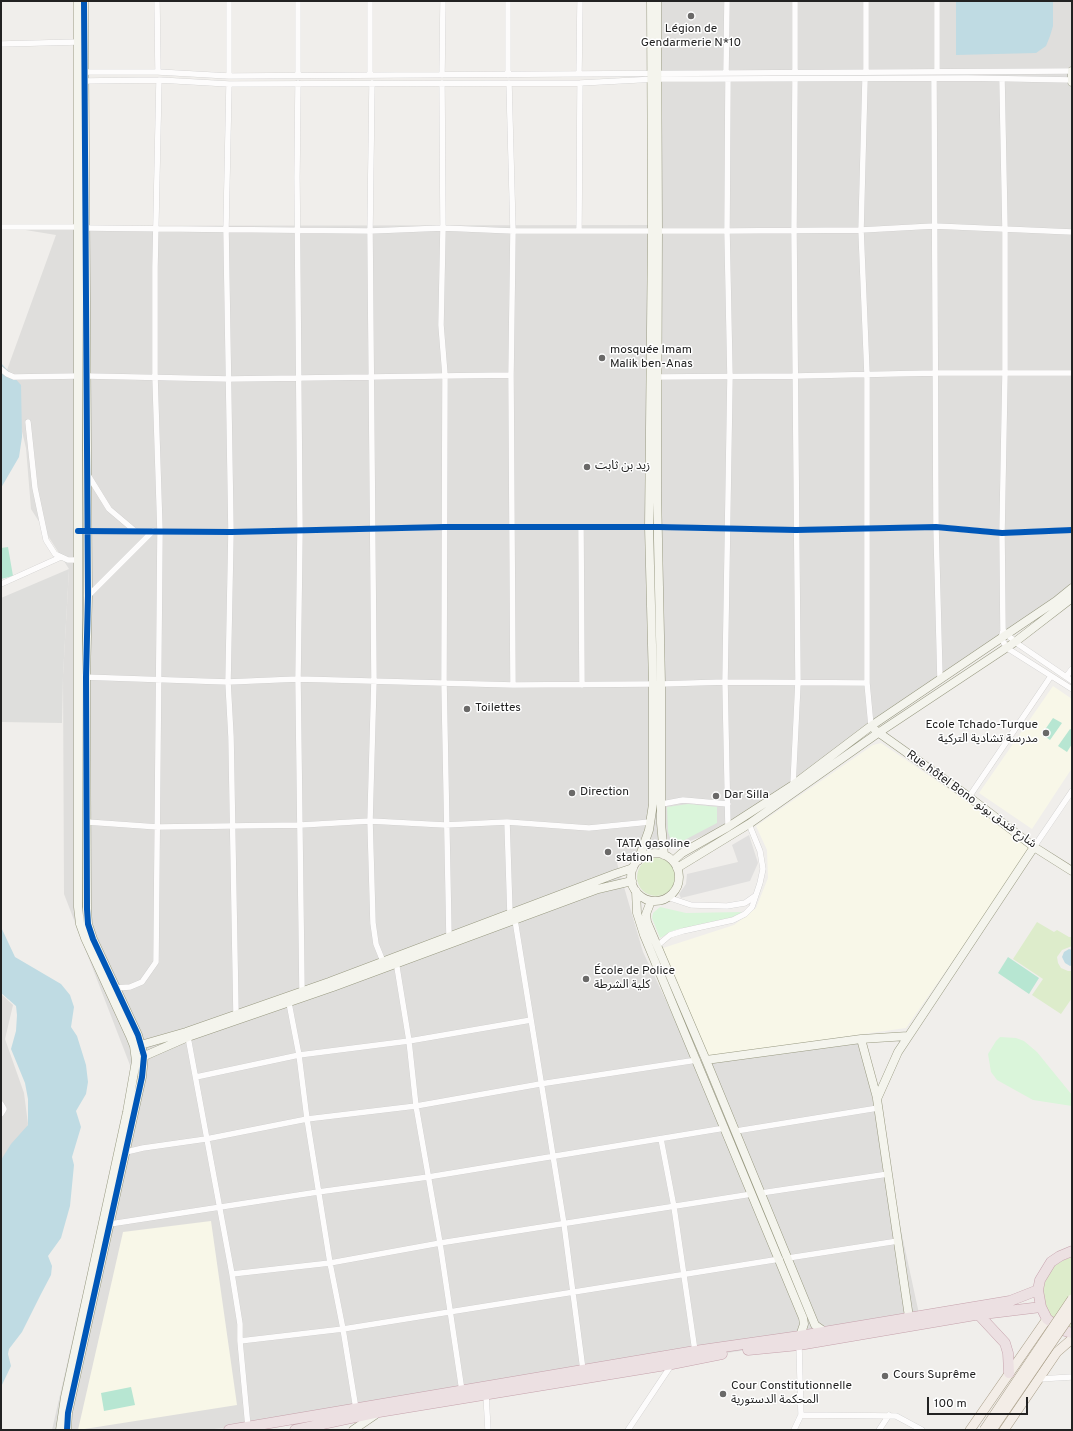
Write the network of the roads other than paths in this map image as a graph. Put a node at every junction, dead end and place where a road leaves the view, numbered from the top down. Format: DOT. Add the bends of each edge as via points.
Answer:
graph roads {
  1 [pos="78,1"];
  2 [pos="84,1"];
  3 [pos="157,1"];
  4 [pos="229,1"];
  5 [pos="298,1"];
  6 [pos="370,1"];
  7 [pos="443,1"];
  8 [pos="508,1"];
  9 [pos="580,1"];
  10 [pos="650,1"];
  11 [pos="656,1"];
  12 [pos="726,1"];
  13 [pos="795,1"];
  14 [pos="866,1"];
  15 [pos="937,1"];
  16 [pos="78,42"];
  17 [pos="1,44"];
  18 [pos="937,71"];
  19 [pos="1072,71"];
  20 [pos="158,72"];
  21 [pos="795,72"];
  22 [pos="866,72"];
  23 [pos="726,73"];
  24 [pos="580,74"];
  25 [pos="298,75"];
  26 [pos="370,75"];
  27 [pos="442,75"];
  28 [pos="508,75"];
  29 [pos="81,76"];
  30 [pos="229,76"];
  31 [pos="654,76"];
  32 [pos="728,79"];
  33 [pos="794,79"];
  34 [pos="934,79"];
  35 [pos="1002,79"];
  36 [pos="159,80"];
  37 [pos="865,80"];
  38 [pos="1072,81"];
  39 [pos="442,82"];
  40 [pos="298,83"];
  41 [pos="372,83"];
  42 [pos="509,83"];
  43 [pos="229,84"];
  44 [pos="580,84"];
  45 [pos="934,226"];
  46 [pos="1,227"];
  47 [pos="82,228"];
  48 [pos="443,228"];
  49 [pos="156,229"];
  50 [pos="226,229"];
  51 [pos="297,229"];
  52 [pos="1005,229"];
  53 [pos="579,230"];
  54 [pos="794,230"];
  55 [pos="861,230"];
  56 [pos="370,231"];
  57 [pos="513,231"];
  58 [pos="655,231"];
  59 [pos="727,231"];
  60 [pos="1072,232"];
  61 [pos="1,369"];
  62 [pos="935,372"];
  63 [pos="1072,373"];
  64 [pos="867,374"];
  65 [pos="1005,374"];
  66 [pos="445,375"];
  67 [pos="511,375"];
  68 [pos="78,376"];
  69 [pos="87,376"];
  70 [pos="795,376"];
  71 [pos="156,377"];
  72 [pos="298,377"];
  73 [pos="656,377"];
  74 [pos="730,377"];
  75 [pos="371,378"];
  76 [pos="229,379"];
  77 [pos="83,397"];
  78 [pos="28,422"];
  79 [pos="86,472"];
  80 [pos="444,527"];
  81 [pos="649,527"];
  82 [pos="659,527"];
  83 [pos="936,527"];
  84 [pos="511,528"];
  85 [pos="581,528"];
  86 [pos="866,528"];
  87 [pos="372,529"];
  88 [pos="728,529"];
  89 [pos="300,530"];
  90 [pos="796,530"];
  91 [pos="1072,530"];
  92 [pos="78,531"];
  93 [pos="87,531"];
  94 [pos="135,531"];
  95 [pos="153,531"];
  96 [pos="160,532"];
  97 [pos="232,532"];
  98 [pos="1002,533"];
  99 [pos="61,557"];
  100 [pos="79,560"];
  101 [pos="1,584"];
  102 [pos="1072,588"];
  103 [pos="88,596"];
  104 [pos="1072,598"];
  105 [pos="1004,634"];
  106 [pos="1015,642"];
  107 [pos="1007,648"];
  108 [pos="1072,669"];
  109 [pos="1051,676"];
  110 [pos="82,677"];
  111 [pos="1066,678"];
  112 [pos="298,679"];
  113 [pos="940,679"];
  114 [pos="159,680"];
  115 [pos="374,680"];
  116 [pos="1072,681"];
  117 [pos="228,682"];
  118 [pos="444,682"];
  119 [pos="725,682"];
  120 [pos="798,682"];
  121 [pos="867,683"];
  122 [pos="513,684"];
  123 [pos="582,684"];
  124 [pos="657,684"];
  125 [pos="1072,689"];
  126 [pos="871,726"];
  127 [pos="878,732"];
  128 [pos="793,785"];
  129 [pos="1072,790"];
  130 [pos="969,797"];
  131 [pos="662,804"];
  132 [pos="728,804"];
  133 [pos="370,821"];
  134 [pos="87,822"];
  135 [pos="507,822"];
  136 [pos="650,822"];
  137 [pos="749,824"];
  138 [pos="232,825"];
  139 [pos="445,825"];
  140 [pos="301,826"];
  141 [pos="158,827"];
  142 [pos="728,827"];
  143 [pos="1034,847"];
  144 [pos="664,855"];
  145 [pos="638,861"];
  146 [pos="675,864"];
  147 [pos="633,868"];
  148 [pos="1072,871"];
  149 [pos="632,881"];
  150 [pos="636,891"];
  151 [pos="755,896"];
  152 [pos="668,897"];
  153 [pos="651,900"];
  154 [pos="512,917"];
  155 [pos="449,937"];
  156 [pos="657,946"];
  157 [pos="396,961"];
  158 [pos="384,965"];
  159 [pos="115,988"];
  160 [pos="302,991"];
  161 [pos="289,1002"];
  162 [pos="236,1014"];
  163 [pos="531,1020"];
  164 [pos="908,1036"];
  165 [pos="188,1037"];
  166 [pos="861,1039"];
  167 [pos="409,1041"];
  168 [pos="138,1046"];
  169 [pos="299,1055"];
  170 [pos="144,1056"];
  171 [pos="136,1060"];
  172 [pos="697,1060"];
  173 [pos="706,1060"];
  174 [pos="196,1077"];
  175 [pos="540,1084"];
  176 [pos="877,1103"];
  177 [pos="1,1104"];
  178 [pos="416,1106"];
  179 [pos="1,1114"];
  180 [pos="307,1119"];
  181 [pos="725,1128"];
  182 [pos="736,1131"];
  183 [pos="206,1139"];
  184 [pos="661,1139"];
  185 [pos="126,1152"];
  186 [pos="552,1156"];
  187 [pos="888,1174"];
  188 [pos="428,1177"];
  189 [pos="318,1192"];
  190 [pos="760,1193"];
  191 [pos="752,1194"];
  192 [pos="110,1206"];
  193 [pos="674,1207"];
  194 [pos="219,1208"];
  195 [pos="110,1224"];
  196 [pos="564,1224"];
  197 [pos="898,1241"];
  198 [pos="440,1243"];
  199 [pos="1072,1252"];
  200 [pos="784,1259"];
  201 [pos="330,1263"];
  202 [pos="232,1274"];
  203 [pos="685,1275"];
  204 [pos="1038,1290"];
  205 [pos="573,1292"];
  206 [pos="1072,1300"];
  207 [pos="1041,1308"];
  208 [pos="450,1313"];
  209 [pos="1072,1313"];
  210 [pos="979,1315"];
  211 [pos="909,1317"];
  212 [pos="1047,1319"];
  213 [pos="343,1329"];
  214 [pos="825,1332"];
  215 [pos="1072,1333"];
  216 [pos="1072,1338"];
  217 [pos="799,1340"];
  218 [pos="240,1341"];
  219 [pos="695,1351"];
  220 [pos="672,1364"];
  221 [pos="583,1370"];
  222 [pos="1009,1373"];
  223 [pos="1072,1377"];
  224 [pos="1039,1379"];
  225 [pos="462,1391"];
  226 [pos="486,1395"];
  227 [pos="356,1409"];
  228 [pos="379,1412"];
  229 [pos="801,1415"];
  230 [pos="888,1415"];
  231 [pos="248,1427"];
  232 [pos="319,1428"];
  233 [pos="60,1430"];
  234 [pos="67,1430"];
  235 [pos="229,1430"];
  236 [pos="295,1430"];
  237 [pos="352,1430"];
  238 [pos="488,1430"];
  239 [pos="628,1430"];
  240 [pos="794,1430"];
  241 [pos="879,1430"];
  242 [pos="922,1430"];
  243 [pos="970,1430"];
  244 [pos="984,1430"];
  245 [pos="992,1430"];
  246 [pos="1004,1430"];
  1 -- 16 [label="street"];
  2 -- 29 [label="street"];
  3 -- 20 [label="street"];
  4 -- 30 [label="street"];
  5 -- 25 [label="street"];
  6 -- 26 [label="street"];
  7 -- 27 [label="street"];
  8 -- 28 [label="street"];
  9 -- 24 [label="street"];
  10 -- 31 [label="street"];
  11 -- 31 [label="street"];
  12 -- 23 [label="street"];
  13 -- 21 [label="street"];
  14 -- 22 [label="street"];
  15 -- 18 [label="street"];
  16 -- 17 [label="street"];
  16 -- 29 [label="street"];
  18 -- 19 [label="street"];
  18 -- 22 [label="street"];
  19 -- 38 [label="street"];
  20 -- 29 [label="street"];
  20 -- 30 [label="street"];
  21 -- 22 [label="street"];
  21 -- 23 [label="street"];
  23 -- 31 [label="street"];
  24 -- 28 [label="street"];
  24 -- 31 [label="street"];
  25 -- 26 [label="street"];
  25 -- 30 [label="street"];
  26 -- 27 [label="street"];
  27 -- 28 [label="street"];
  29 -- 36 [label="street"];
  29 -- 47 [label="street"];
  31 -- 32 [label="street"];
  31 -- 44 [label="street"];
  31 -- 58 [label="street"];
  32 -- 33 [label="street"];
  32 -- 59 [label="street"];
  33 -- 37 [label="street"];
  33 -- 54 [label="street"];
  34 -- 35 [label="street"];
  34 -- 37 [label="street"];
  34 -- 45 [label="street"];
  35 -- 38 [label="street"];
  35 -- 52 [label="street"];
  36 -- 43 [label="street"];
  36 -- 49 [label="street"];
  37 -- 55 [label="street"];
  39 -- 41 [label="street"];
  39 -- 42 [label="street"];
  39 -- 48 [label="street"];
  40 -- 41 [label="street"];
  40 -- 43 [label="street"];
  40 -- 51 [label="street"];
  41 -- 56 [label="street"];
  42 -- 44 [label="street"];
  42 -- 57 [label="street"];
  43 -- 50 [label="street"];
  44 -- 53 [label="street"];
  45 -- 52 [label="street"];
  45 -- 55 [label="street"];
  45 -- 62 [label="street"];
  46 -- 47 [label="street"];
  47 -- 49 [label="street"];
  47 -- 68 [label="street"];
  47 -- 69 [label="street"];
  48 -- 56 [label="street"];
  48 -- 57 [label="street"];
  48 -- 66 [label="street" via="441,325"];
  49 -- 50 [label="street"];
  49 -- 71 [label="street"];
  50 -- 51 [label="street"];
  50 -- 76 [label="street"];
  51 -- 56 [label="street"];
  51 -- 72 [label="street"];
  52 -- 60 [label="street"];
  52 -- 65 [label="street"];
  53 -- 57 [label="street"];
  53 -- 58 [label="street"];
  54 -- 55 [label="street"];
  54 -- 59 [label="street"];
  54 -- 70 [label="street"];
  55 -- 64 [label="street"];
  56 -- 75 [label="street"];
  57 -- 67 [label="street"];
  58 -- 59 [label="street"];
  58 -- 73 [label="street"];
  58 -- 81 [label="street"];
  59 -- 74 [label="street"];
  61 -- 68 [label="street" via="14,377"];
  62 -- 64 [label="street"];
  62 -- 65 [label="street"];
  62 -- 83 [label="street"];
  63 -- 65 [label="street"];
  64 -- 70 [label="street"];
  64 -- 86 [label="street"];
  65 -- 98 [label="street"];
  66 -- 67 [label="street"];
  66 -- 75 [label="street"];
  66 -- 80 [label="street"];
  67 -- 84 [label="street"];
  68 -- 77 [label="street"];
  69 -- 71 [label="street"];
  69 -- 77 [label="street"];
  70 -- 74 [label="street"];
  70 -- 90 [label="street"];
  71 -- 76 [label="street"];
  71 -- 96 [label="street"];
  72 -- 75 [label="street"];
  72 -- 76 [label="street"];
  72 -- 89 [label="street"];
  73 -- 74 [label="street"];
  73 -- 82 [label="street"];
  74 -- 88 [label="street"];
  75 -- 87 [label="street"];
  76 -- 97 [label="street"];
  77 -- 79 [label="street"];
  77 -- 92 [label="street"];
  78 -- 99 [label="street" via="43,532 51,550"];
  79 -- 93 [label="street"];
  79 -- 94 [label="street" via="109,509"];
  80 -- 84 [label="street"];
  80 -- 87 [label="street"];
  80 -- 118 [label="street"];
  81 -- 82 [label="street"];
  81 -- 85 [label="street"];
  81 -- 124 [label="street"];
  82 -- 88 [label="street"];
  82 -- 124 [label="street"];
  83 -- 86 [label="street"];
  83 -- 98 [label="street"];
  83 -- 113 [label="street"];
  84 -- 85 [label="street"];
  84 -- 122 [label="street"];
  85 -- 123 [label="street"];
  86 -- 90 [label="street"];
  86 -- 121 [label="street"];
  87 -- 89 [label="street"];
  87 -- 115 [label="street"];
  88 -- 90 [label="street"];
  88 -- 119 [label="street"];
  89 -- 97 [label="street"];
  89 -- 112 [label="street"];
  90 -- 120 [label="street"];
  91 -- 98 [label="street"];
  92 -- 93 [label="street"];
  92 -- 100 [label="street"];
  93 -- 94 [label="street"];
  93 -- 103 [label="street"];
  94 -- 95 [label="street"];
  95 -- 96 [label="street"];
  95 -- 103 [label="street"];
  96 -- 97 [label="street"];
  96 -- 114 [label="street"];
  97 -- 117 [label="street"];
  98 -- 105 [label="street"];
  99 -- 100 [label="street"];
  99 -- 101 [label="street"];
  100 -- 110 [label="street"];
  102 -- 105 [label="street"];
  103 -- 110 [label="street"];
  104 -- 106 [label="street"];
  105 -- 106 [label="street"];
  105 -- 107 [label="street"];
  105 -- 113 [label="street"];
  106 -- 107 [label="street"];
  106 -- 111 [label="street"];
  107 -- 109 [label="street"];
  107 -- 127 [label="street"];
  108 -- 111 [label="street"];
  109 -- 125 [label="street"];
  109 -- 130 [label="street"];
  110 -- 114 [label="street"];
  110 -- 134 [label="street"];
  110 -- 168 [label="street" via="78,907 80,924"];
  111 -- 116 [label="street"];
  112 -- 115 [label="street"];
  112 -- 117 [label="street"];
  112 -- 140 [label="street"];
  113 -- 126 [label="street"];
  114 -- 117 [label="street"];
  114 -- 141 [label="street"];
  115 -- 118 [label="street"];
  115 -- 133 [label="street"];
  117 -- 138 [label="street"];
  118 -- 122 [label="street"];
  118 -- 139 [label="street"];
  119 -- 120 [label="street"];
  119 -- 124 [label="street"];
  119 -- 132 [label="street"];
  120 -- 121 [label="street"];
  120 -- 128 [label="street"];
  121 -- 126 [label="street"];
  122 -- 123 [label="street"];
  123 -- 124 [label="street"];
  124 -- 131 [label="street"];
  124 -- 136 [label="street" via="653,804"];
  126 -- 127 [label="street, Rue hôtel Bono شارع فندق بونو"];
  126 -- 128 [label="street"];
  127 -- 130 [label="street, Rue hôtel Bono شارع فندق بونو"];
  127 -- 137 [label="street"];
  128 -- 142 [label="street"];
  129 -- 143 [label="street"];
  130 -- 143 [label="street, Rue hôtel Bono شارع فندق بونو"];
  131 -- 132 [label="street" via="683,800"];
  131 -- 144 [label="street"];
  132 -- 142 [label="street"];
  133 -- 139 [label="street"];
  133 -- 140 [label="street"];
  133 -- 158 [label="street" via="373,923 376,944"];
  134 -- 141 [label="street"];
  134 -- 159 [label="street" via="88,924"];
  135 -- 136 [label="street" via="589,828"];
  135 -- 139 [label="street"];
  135 -- 154 [label="street"];
  136 -- 145 [label="street"];
  137 -- 146 [label="street"];
  137 -- 151 [label="street" via="762,859 762,877"];
  138 -- 140 [label="street"];
  138 -- 141 [label="street"];
  138 -- 162 [label="street"];
  139 -- 155 [label="street"];
  140 -- 160 [label="street"];
  141 -- 159 [label="street" via="156,962 142,982"];
  142 -- 146 [label="street" via="682,853"];
  143 -- 148 [label="street, Rue hôtel Bono شارع فندق بونو"];
  143 -- 164 [label="street"];
  144 -- 145 [label="street" via="650,854"];
  144 -- 146 [label="street"];
  145 -- 147 [label="street"];
  146 -- 152 [label="street" via="679,881 677,888"];
  147 -- 149 [label="street"];
  147 -- 154 [label="street"];
  149 -- 150 [label="street"];
  149 -- 154 [label="street" via="598,889"];
  150 -- 153 [label="street" via="645,899"];
  150 -- 172 [label="street" via="636,908 642,930"];
  151 -- 152 [label="street" via="745,903 727,906 691,905"];
  151 -- 156 [label="street" via="752,907 739,917 670,935"];
  152 -- 153 [label="street" via="657,901"];
  153 -- 156 [label="street" via="646,914 647,922"];
  154 -- 155 [label="street"];
  154 -- 157 [label="street"];
  154 -- 163 [label="street"];
  155 -- 157 [label="street"];
  156 -- 173 [label="street"];
  157 -- 158 [label="street"];
  157 -- 167 [label="street"];
  158 -- 160 [label="street"];
  158 -- 161 [label="street"];
  159 -- 168 [label="street"];
  160 -- 162 [label="street"];
  161 -- 165 [label="street"];
  161 -- 169 [label="street"];
  162 -- 168 [label="street"];
  163 -- 167 [label="street"];
  163 -- 175 [label="street"];
  164 -- 166 [label="street"];
  164 -- 176 [label="street" via="889,1068"];
  165 -- 170 [label="street"];
  165 -- 174 [label="street"];
  166 -- 173 [label="street"];
  166 -- 176 [label="street"];
  167 -- 169 [label="street"];
  167 -- 178 [label="street"];
  168 -- 170 [label="street"];
  168 -- 171 [label="street"];
  169 -- 174 [label="street"];
  169 -- 180 [label="street"];
  170 -- 171 [label="street"];
  170 -- 185 [label="street" via="142,1078"];
  171 -- 192 [label="street"];
  172 -- 175 [label="street"];
  172 -- 181 [label="street"];
  173 -- 182 [label="street"];
  174 -- 183 [label="street"];
  175 -- 178 [label="street"];
  175 -- 186 [label="street"];
  176 -- 182 [label="street"];
  176 -- 187 [label="street"];
  177 -- 179 [label="street" via="4,1109"];
  178 -- 180 [label="street"];
  178 -- 188 [label="street"];
  180 -- 183 [label="street"];
  180 -- 189 [label="street"];
  181 -- 184 [label="street"];
  181 -- 191 [label="street"];
  182 -- 190 [label="street"];
  183 -- 185 [label="street"];
  183 -- 194 [label="street"];
  184 -- 186 [label="street"];
  184 -- 193 [label="street"];
  185 -- 192 [label="street"];
  186 -- 188 [label="street"];
  186 -- 196 [label="street"];
  187 -- 190 [label="street"];
  187 -- 197 [label="street"];
  188 -- 189 [label="street"];
  188 -- 198 [label="street"];
  189 -- 194 [label="street"];
  189 -- 201 [label="street"];
  190 -- 200 [label="street"];
  191 -- 193 [label="street"];
  191 -- 200 [label="street"];
  192 -- 195 [label="street"];
  192 -- 233 [label="street" via="65,1397"];
  193 -- 196 [label="street"];
  193 -- 203 [label="street"];
  194 -- 195 [label="street"];
  194 -- 202 [label="street"];
  195 -- 234 [label="street" via="68,1414"];
  196 -- 198 [label="street"];
  196 -- 205 [label="street"];
  197 -- 200 [label="street"];
  197 -- 211 [label="street"];
  198 -- 201 [label="street"];
  198 -- 208 [label="street"];
  199 -- 204 [label="highway" via="1051,1262 1040,1280"];
  200 -- 203 [label="street"];
  200 -- 214 [label="street" via="815,1325"];
  200 -- 217 [label="street" via="803,1318 804,1324"];
  201 -- 202 [label="street"];
  201 -- 213 [label="street"];
  202 -- 218 [label="street" via="240,1324"];
  203 -- 205 [label="street"];
  203 -- 219 [label="street"];
  204 -- 207 [label="highway"];
  204 -- 211 [label="highway" via="1010,1300"];
  205 -- 208 [label="street"];
  205 -- 221 [label="street"];
  206 -- 244 [label="main road, bridge"];
  207 -- 210 [label="highway"];
  207 -- 212 [label="highway"];
  208 -- 213 [label="street"];
  208 -- 225 [label="street"];
  209 -- 245 [label="main road, bridge"];
  210 -- 217 [label="highway"];
  210 -- 222 [label="highway" via="1005,1343"];
  211 -- 214 [label="highway"];
  212 -- 215 [label="highway" via="1062,1330"];
  212 -- 222 [label="main road"];
  213 -- 218 [label="street"];
  213 -- 227 [label="street"];
  214 -- 217 [label="highway"];
  216 -- 224 [label="main road" via="1057,1352"];
  217 -- 219 [label="highway"];
  217 -- 220 [label="highway"];
  217 -- 229 [label="street"];
  218 -- 231 [label="street"];
  219 -- 221 [label="highway"];
  220 -- 226 [label="highway"];
  220 -- 239 [label="street"];
  221 -- 225 [label="highway"];
  222 -- 243 [label="main road"];
  223 -- 224 [label="street"];
  224 -- 246 [label="main road"];
  225 -- 227 [label="highway"];
  226 -- 228 [label="highway"];
  226 -- 238 [label="street"];
  227 -- 231 [label="highway"];
  228 -- 232 [label="highway"];
  228 -- 237 [label="street"];
  229 -- 230 [label="street"];
  229 -- 240 [label="street"];
  230 -- 241 [label="street"];
  230 -- 242 [label="street" via="896,1416"];
  231 -- 235 [label="highway"];
  232 -- 236 [label="highway"];
}
